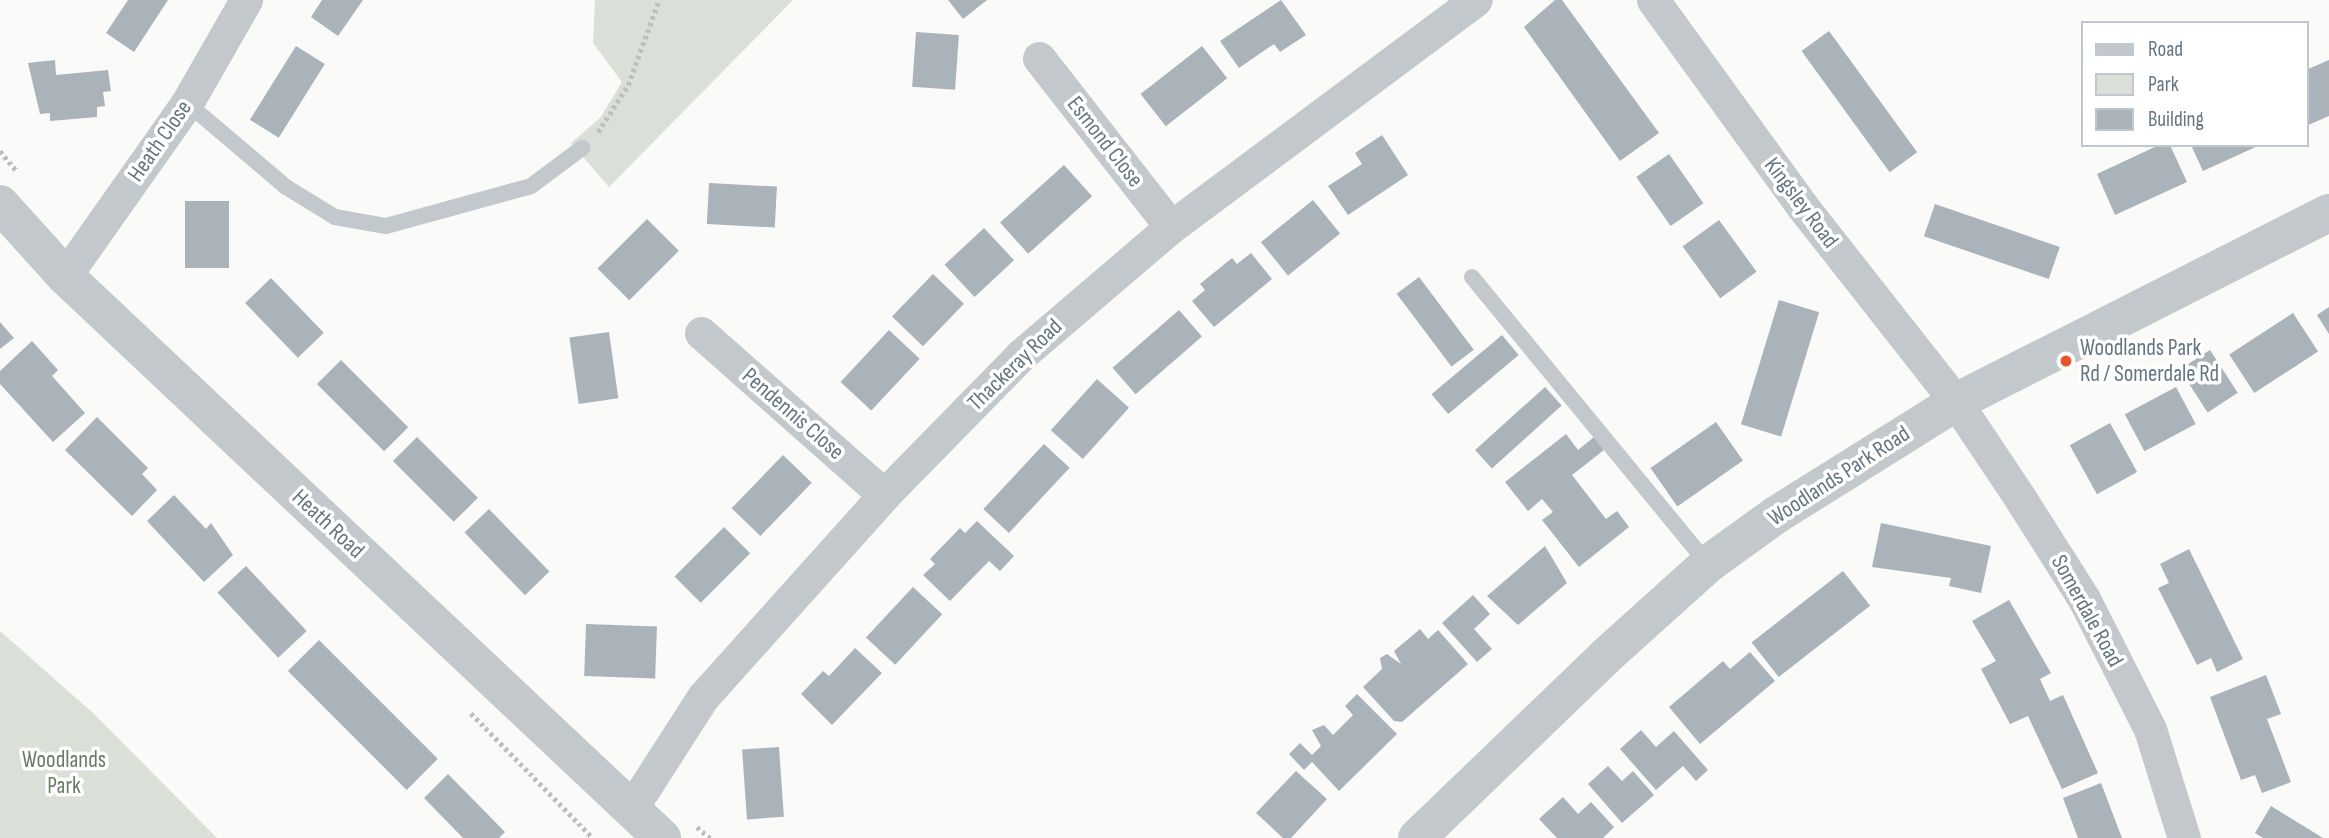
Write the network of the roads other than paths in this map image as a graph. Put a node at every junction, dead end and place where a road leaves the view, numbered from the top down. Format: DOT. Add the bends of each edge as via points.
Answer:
graph roads {
  1 [pos="246,0"];
  2 [pos="1476,0"];
  3 [pos="1653,0"];
  4 [pos="1039,58"];
  5 [pos="187,103"];
  6 [pos="582,148"];
  7 [pos="0,204"];
  8 [pos="2329,214"];
  9 [pos="1171,227"];
  10 [pos="65,276"];
  11 [pos="1472,277"];
  12 [pos="701,333"];
  13 [pos="1956,402"];
  14 [pos="884,495"];
  15 [pos="1708,564"];
  16 [pos="631,809"];
  17 [pos="662,838"];
  18 [pos="1418,838"];
  19 [pos="2184,838"];
  1 -- 5 [label="street, Heath Close"];
  2 -- 9 [label="street, Thackeray Road"];
  3 -- 13 [label="street, Kingsley Road" via="1802,206"];
  4 -- 9 [label="street, Esmond Close"];
  5 -- 6 [label="lane" via="286,187 335,217 386,226 531,186"];
  5 -- 10 [label="street, Heath Close"];
  7 -- 10 [label="street, Heath Road"];
  8 -- 13 [label="street, Woodlands Park Road"];
  9 -- 14 [label="street, Thackeray Road" via="1021,355"];
  10 -- 16 [label="street, Heath Road"];
  11 -- 15 [label="lane"];
  12 -- 14 [label="street, Pendennis Close"];
  13 -- 15 [label="street, Woodlands Park Road"];
  13 -- 19 [label="street, Somerdale Road" via="2084,599 2150,729"];
  14 -- 16 [label="street, Thackeray Road" via="703,697"];
  15 -- 18 [label="street, Woodlands Park Road"];
  16 -- 17 [label="street, Heath Road"];
}
